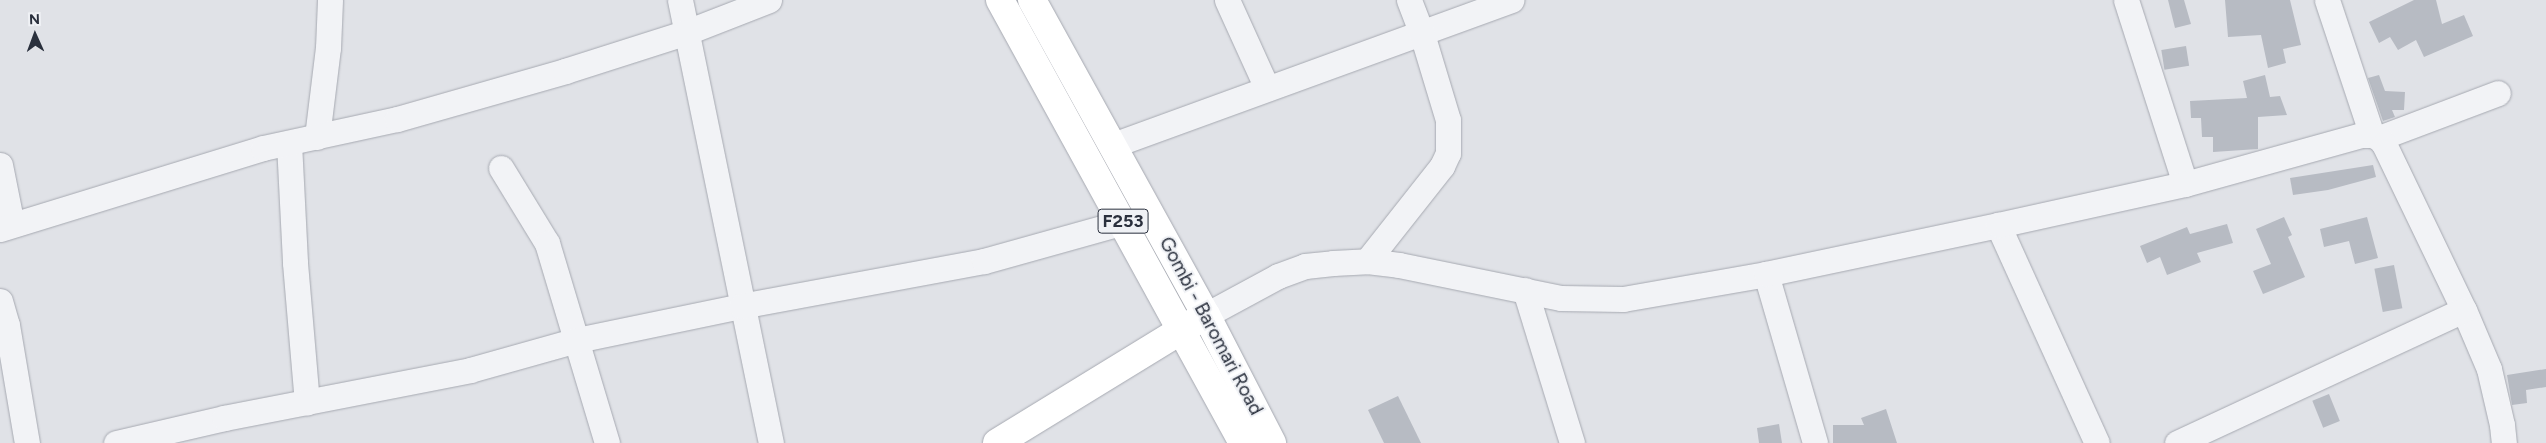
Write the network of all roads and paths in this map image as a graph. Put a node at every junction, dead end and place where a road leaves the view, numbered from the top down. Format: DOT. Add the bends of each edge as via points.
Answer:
graph roads {
  1 [pos="330,0"];
  2 [pos="680,0"];
  3 [pos="769,0"];
  4 [pos="1000,0"];
  5 [pos="1032,0"];
  6 [pos="1227,0"];
  7 [pos="1409,0"];
  8 [pos="1512,0"];
  9 [pos="2126,0"];
  10 [pos="2327,0"];
  11 [pos="687,32"];
  12 [pos="1422,34"];
  13 [pos="1267,88"];
  14 [pos="2498,93"];
  15 [pos="2376,136"];
  16 [pos="317,137"];
  17 [pos="289,143"];
  18 [pos="1113,145"];
  19 [pos="0,165"];
  20 [pos="501,168"];
  21 [pos="2185,184"];
  22 [pos="1124,222"];
  23 [pos="1998,225"];
  24 [pos="6,227"];
  25 [pos="1367,261"];
  26 [pos="1766,274"];
  27 [pos="1525,290"];
  28 [pos="0,301"];
  29 [pos="741,306"];
  30 [pos="2464,310"];
  31 [pos="1206,315"];
  32 [pos="1181,330"];
  33 [pos="577,340"];
  34 [pos="307,402"];
  35 [pos="27,443"];
  36 [pos="116,443"];
  37 [pos="607,443"];
  38 [pos="771,443"];
  39 [pos="997,443"];
  40 [pos="1243,443"];
  41 [pos="1272,443"];
  42 [pos="1572,443"];
  43 [pos="1808,443"];
  44 [pos="2097,443"];
  45 [pos="2177,443"];
  46 [pos="2504,443"];
  1 -- 16 [label="street" via="328,48"];
  2 -- 11 [label="street"];
  3 -- 11 [label="street"];
  4 -- 22 [label="main road, Gombi - Baromari Road / F253"];
  5 -- 18 [label="main road, Gombi - Baromari Road / F253"];
  6 -- 13 [label="street"];
  7 -- 12 [label="street"];
  8 -- 12 [label="street"];
  9 -- 21 [label="street"];
  10 -- 15 [label="street"];
  11 -- 16 [label="street" via="398,119"];
  11 -- 29 [label="street"];
  12 -- 13 [label="street"];
  12 -- 25 [label="street" via="1448,120 1448,152 1442,166"];
  13 -- 18 [label="street"];
  14 -- 15 [label="street"];
  15 -- 21 [label="street" via="2362,134"];
  15 -- 30 [label="street"];
  16 -- 17 [label="street"];
  17 -- 24 [label="street" via="263,148"];
  17 -- 34 [label="street"];
  18 -- 31 [label="main road, Gombi - Baromari Road / F253"];
  19 -- 24 [label="street"];
  20 -- 33 [label="street" via="546,244"];
  21 -- 23 [label="street"];
  22 -- 29 [label="street" via="984,261"];
  22 -- 32 [label="main road, Gombi - Baromari Road / F253"];
  23 -- 26 [label="street"];
  23 -- 44 [label="street"];
  25 -- 27 [label="street"];
  25 -- 31 [label="street" via="1305,266 1278,276"];
  26 -- 27 [label="street" via="1624,299 1561,298"];
  26 -- 43 [label="street"];
  27 -- 42 [label="street"];
  28 -- 35 [label="street"];
  29 -- 33 [label="street"];
  29 -- 38 [label="street"];
  30 -- 45 [label="street"];
  30 -- 46 [label="street" via="2489,369"];
  31 -- 32 [label="main road"];
  31 -- 41 [label="main road, Gombi - Baromari Road / F253"];
  32 -- 39 [label="main road"];
  32 -- 40 [label="main road, Gombi - Baromari Road / F253"];
  33 -- 34 [label="street" via="470,370"];
  33 -- 37 [label="street"];
  34 -- 36 [label="street"];
}
